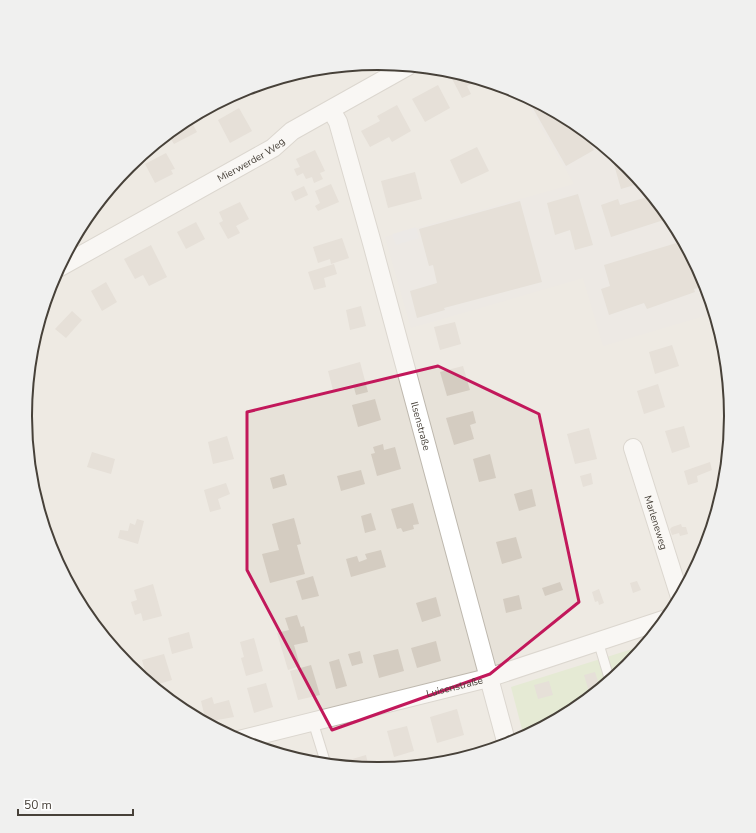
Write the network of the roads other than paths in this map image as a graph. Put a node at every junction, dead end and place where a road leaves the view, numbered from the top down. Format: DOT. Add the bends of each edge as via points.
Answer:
graph roads {
  1 [pos="399,71"];
  2 [pos="331,110"];
  3 [pos="76,246"];
  4 [pos="91,250"];
  5 [pos="68,262"];
  6 [pos="633,448"];
  7 [pos="678,590"];
  8 [pos="657,622"];
  9 [pos="598,641"];
  10 [pos="608,675"];
  11 [pos="488,678"];
  12 [pos="313,722"];
  13 [pos="250,737"];
  14 [pos="505,738"];
  15 [pos="324,758"];
  1 -- 2 [label="street, Mierwerder Weg"];
  2 -- 4 [label="street, Mierwerder Weg" via="292,131 273,148"];
  2 -- 11 [label="street, Ilsenstraße" via="338,122 372,243"];
  3 -- 4 [label="street"];
  4 -- 5 [label="street, Mierwerder Weg"];
  6 -- 7 [label="street, Marleneweg"];
  8 -- 9 [label="street, Luisenstraße"];
  9 -- 10 [label="lane"];
  9 -- 11 [label="street, Luisenstraße"];
  11 -- 12 [label="street, Luisenstraße"];
  11 -- 14 [label="street, Ilsenstraße"];
  12 -- 13 [label="street, Luisenstraße"];
  12 -- 15 [label="lane"];
}
